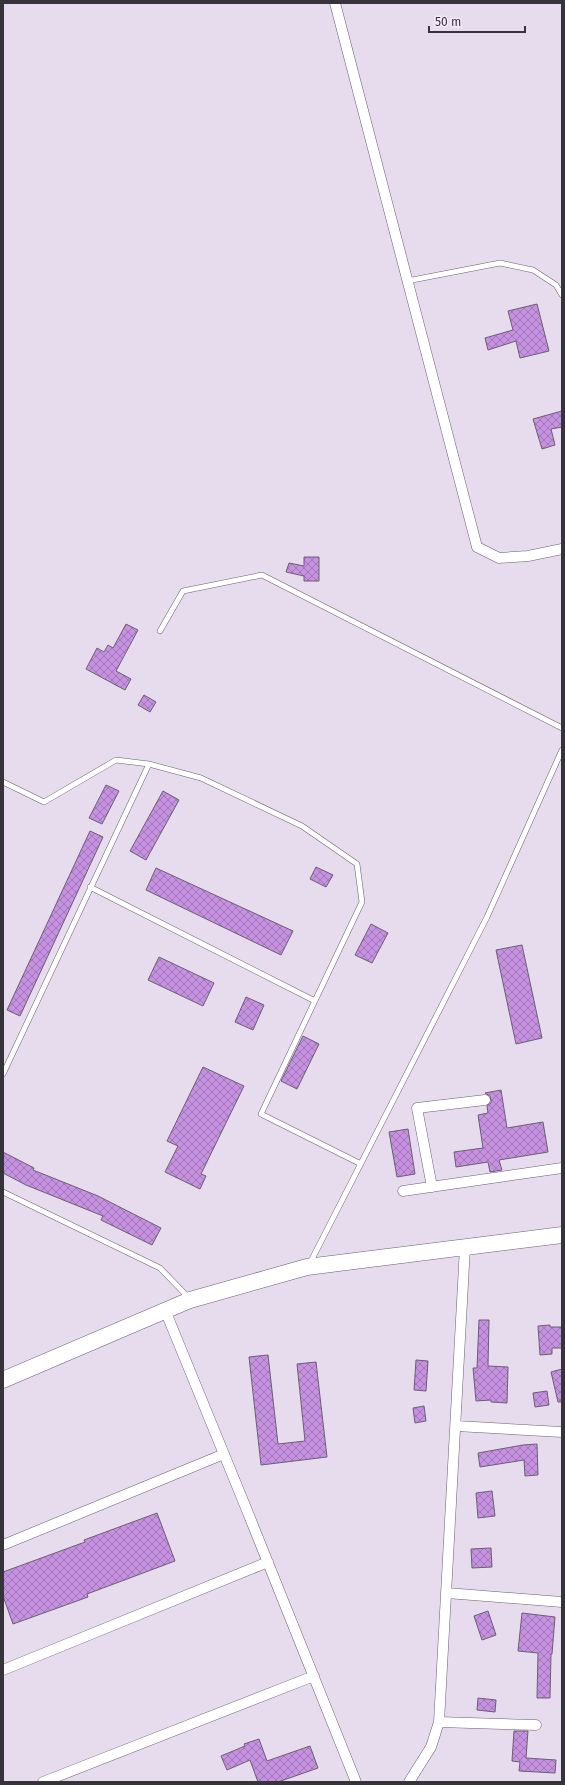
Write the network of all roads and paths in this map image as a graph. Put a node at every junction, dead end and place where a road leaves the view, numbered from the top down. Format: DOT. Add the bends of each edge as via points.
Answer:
graph roads {
  1 [pos="335,3"];
  2 [pos="407,281"];
  3 [pos="562,295"];
  4 [pos="562,549"];
  5 [pos="160,631"];
  6 [pos="562,728"];
  7 [pos="562,750"];
  8 [pos="149,764"];
  9 [pos="3,782"];
  10 [pos="90,887"];
  11 [pos="315,1001"];
  12 [pos="3,1074"];
  13 [pos="485,1100"];
  14 [pos="361,1164"];
  15 [pos="562,1168"];
  16 [pos="432,1187"];
  17 [pos="403,1191"];
  18 [pos="3,1192"];
  19 [pos="562,1235"];
  20 [pos="465,1247"];
  21 [pos="307,1267"];
  22 [pos="190,1300"];
  23 [pos="165,1310"];
  24 [pos="3,1380"];
  25 [pos="456,1426"];
  26 [pos="562,1432"];
  27 [pos="224,1454"];
  28 [pos="3,1545"];
  29 [pos="268,1562"];
  30 [pos="447,1593"];
  31 [pos="562,1602"];
  32 [pos="3,1670"];
  33 [pos="314,1676"];
  34 [pos="439,1722"];
  35 [pos="536,1725"];
  36 [pos="43,1782"];
  37 [pos="356,1782"];
  38 [pos="409,1782"];
  1 -- 2 [label="street"];
  2 -- 3 [label="lane" via="500,263 533,270 556,285"];
  2 -- 4 [label="street" via="477,547 499,558 528,556"];
  5 -- 6 [label="lane" via="183,591 262,575"];
  7 -- 14 [label="lane" via="486,917"];
  8 -- 9 [label="lane" via="116,760 44,802"];
  8 -- 10 [label="lane"];
  8 -- 11 [label="lane" via="201,778 302,826 357,864 362,902"];
  10 -- 11 [label="lane"];
  10 -- 12 [label="lane"];
  11 -- 14 [label="lane" via="261,1114"];
  13 -- 16 [label="street" via="417,1108"];
  14 -- 21 [label="lane"];
  15 -- 16 [label="street"];
  16 -- 17 [label="street"];
  18 -- 22 [label="lane" via="160,1268"];
  19 -- 20 [label="main road"];
  20 -- 21 [label="main road"];
  20 -- 25 [label="street"];
  21 -- 22 [label="main road"];
  22 -- 23 [label="main road"];
  23 -- 24 [label="main road"];
  23 -- 27 [label="street"];
  25 -- 26 [label="street"];
  25 -- 30 [label="street"];
  27 -- 28 [label="street"];
  27 -- 29 [label="street"];
  29 -- 32 [label="street"];
  29 -- 33 [label="street"];
  30 -- 31 [label="street"];
  30 -- 34 [label="street"];
  33 -- 36 [label="street"];
  33 -- 37 [label="street"];
  34 -- 35 [label="street"];
  34 -- 38 [label="street" via="430,1747"];
}
